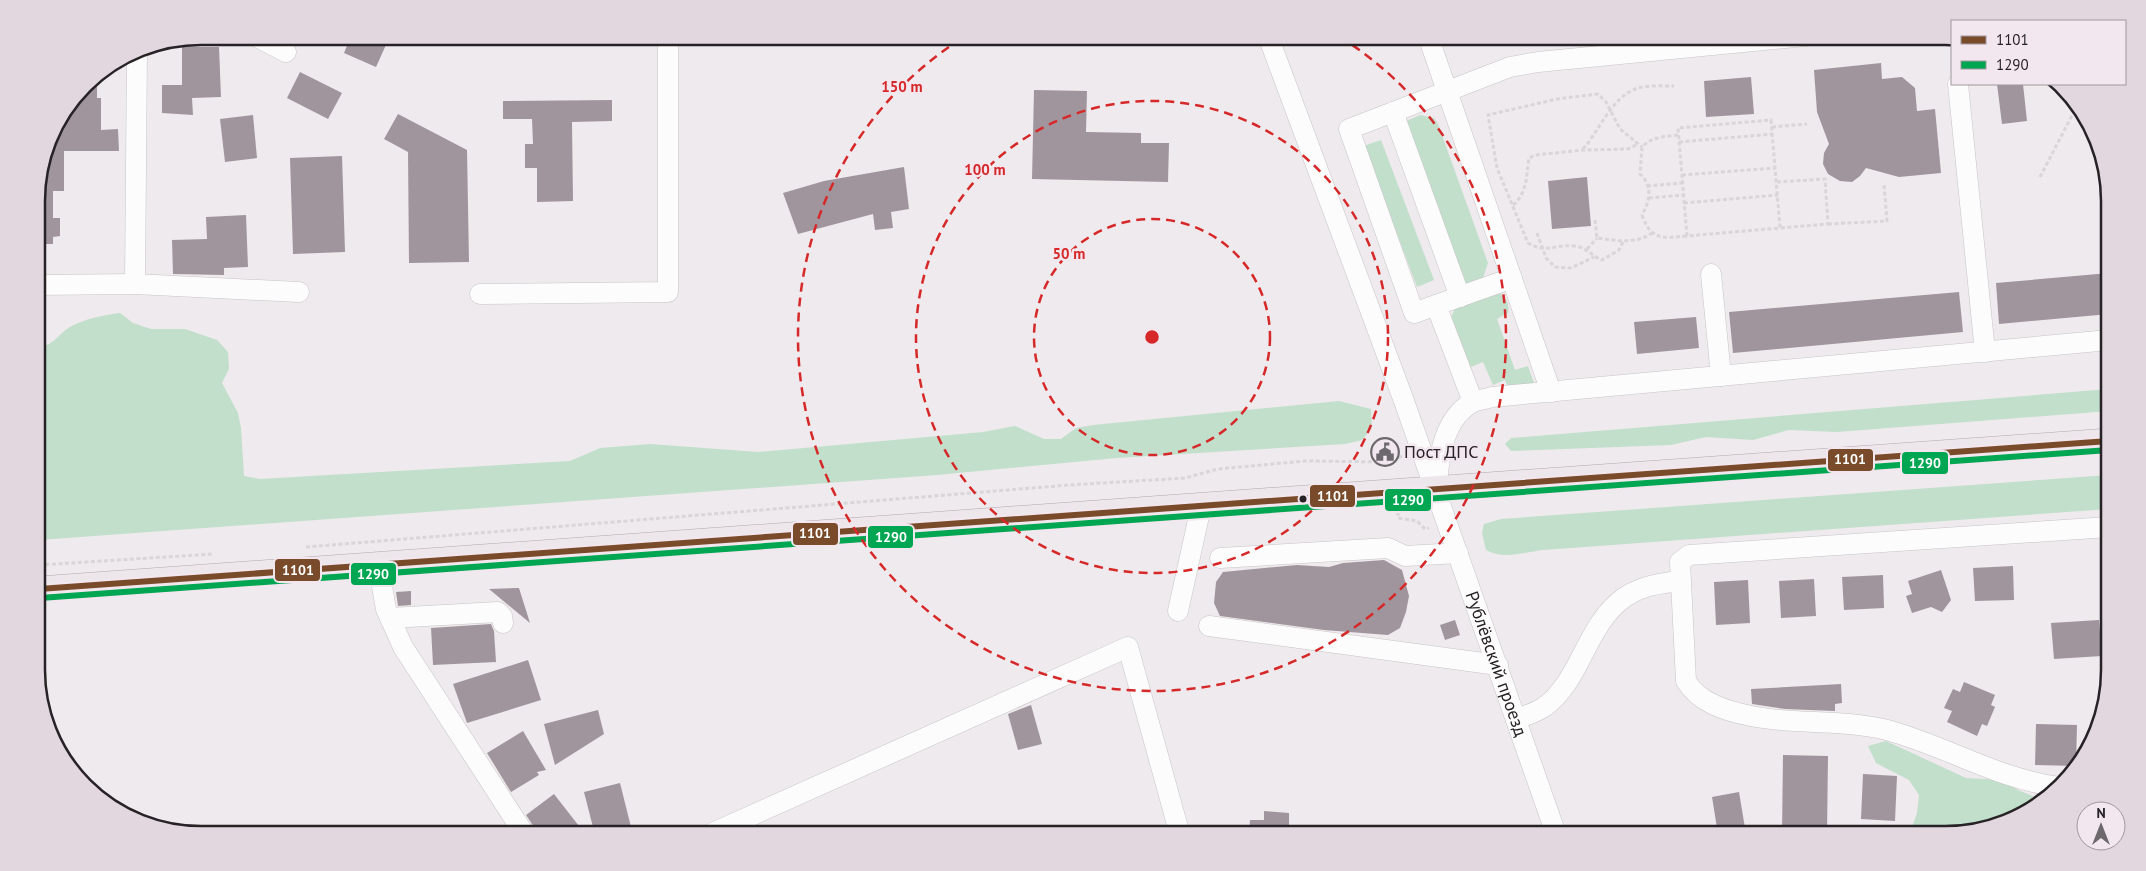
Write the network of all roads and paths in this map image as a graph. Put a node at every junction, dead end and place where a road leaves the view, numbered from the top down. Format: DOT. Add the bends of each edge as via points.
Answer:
graph roads {
  1 [pos="272,45"];
  2 [pos="668,45"];
  3 [pos="1271,45"];
  4 [pos="1431,45"];
  5 [pos="1668,45"];
  6 [pos="286,52"];
  7 [pos="137,59"];
  8 [pos="1958,85"];
  9 [pos="1674,86"];
  10 [pos="1447,92"];
  11 [pos="1610,109"];
  12 [pos="1393,112"];
  13 [pos="2074,112"];
  14 [pos="1807,124"];
  15 [pos="1772,127"];
  16 [pos="1773,134"];
  17 [pos="1678,135"];
  18 [pos="1679,142"];
  19 [pos="1638,144"];
  20 [pos="1642,147"];
  21 [pos="1583,150"];
  22 [pos="1775,168"];
  23 [pos="1682,175"];
  24 [pos="2040,177"];
  25 [pos="1777,182"];
  26 [pos="1682,183"];
  27 [pos="1884,184"];
  28 [pos="1647,186"];
  29 [pos="1684,195"];
  30 [pos="1778,195"];
  31 [pos="1649,198"];
  32 [pos="1684,203"];
  33 [pos="1512,205"];
  34 [pos="1595,220"];
  35 [pos="1828,224"];
  36 [pos="1780,228"];
  37 [pos="1538,233"];
  38 [pos="1652,233"];
  39 [pos="1687,236"];
  40 [pos="1597,238"];
  41 [pos="1622,242"];
  42 [pos="1543,249"];
  43 [pos="1587,250"];
  44 [pos="1594,257"];
  45 [pos="1711,274"];
  46 [pos="1512,278"];
  47 [pos="135,284"];
  48 [pos="45,285"];
  49 [pos="299,292"];
  50 [pos="480,294"];
  51 [pos="1460,296"];
  52 [pos="1436,305"];
  53 [pos="2101,341"];
  54 [pos="1985,352"];
  55 [pos="1721,376"];
  56 [pos="1551,392"];
  57 [pos="1473,402"];
  58 [pos="2101,442"];
  59 [pos="1420,443"];
  60 [pos="1394,462"];
  61 [pos="1395,470"];
  62 [pos="1437,491"];
  63 [pos="1201,507"];
  64 [pos="1398,512"];
  65 [pos="1429,528"];
  66 [pos="2101,528"];
  67 [pos="299,548"];
  68 [pos="223,553"];
  69 [pos="1458,553"];
  70 [pos="1220,558"];
  71 [pos="378,563"];
  72 [pos="45,565"];
  73 [pos="1680,581"];
  74 [pos="45,589"];
  75 [pos="1178,611"];
  76 [pos="390,618"];
  77 [pos="503,623"];
  78 [pos="1209,626"];
  79 [pos="1498,666"];
  80 [pos="1516,719"];
  81 [pos="2050,785"];
  82 [pos="519,826"];
  83 [pos="728,826"];
  84 [pos="1178,826"];
  85 [pos="1553,826"];
  1 -- 6 [label="street"];
  2 -- 50 [label="street" via="668,292"];
  3 -- 59 [label="street, Рублёвский проезд"];
  4 -- 10 [label="street"];
  5 -- 10 [label="street" via="1510,67"];
  7 -- 47 [label="street"];
  8 -- 54 [label="street"];
  9 -- 11 [label="path" via="1637,88"];
  10 -- 12 [label="street"];
  10 -- 46 [label="street"];
  11 -- 19 [label="path" via="1620,129"];
  11 -- 21 [label="path"];
  11 -- 33 [label="path" via="1598,94 1488,115 1497,168"];
  12 -- 51 [label="street"];
  12 -- 52 [label="street" via="1349,129 1414,313"];
  13 -- 24 [label="path"];
  14 -- 15 [label="path"];
  15 -- 16 [label="path"];
  15 -- 17 [label="path" via="1771,120 1678,128"];
  16 -- 18 [label="path"];
  16 -- 22 [label="path"];
  17 -- 18 [label="path"];
  17 -- 20 [label="path" via="1656,137"];
  18 -- 23 [label="path"];
  19 -- 20 [label="path"];
  19 -- 21 [label="path" via="1628,149"];
  20 -- 28 [label="path" via="1640,174"];
  21 -- 33 [label="path" via="1529,158 1526,187"];
  22 -- 23 [label="path"];
  22 -- 25 [label="path"];
  23 -- 26 [label="path"];
  25 -- 30 [label="path"];
  25 -- 35 [label="path" via="1825,179"];
  26 -- 28 [label="path"];
  26 -- 29 [label="path"];
  27 -- 35 [label="path" via="1887,221"];
  28 -- 31 [label="path"];
  29 -- 31 [label="path"];
  29 -- 32 [label="path"];
  30 -- 32 [label="path"];
  30 -- 36 [label="path"];
  31 -- 38 [label="path" via="1642,215"];
  32 -- 39 [label="path"];
  33 -- 42 [label="path" via="1528,243"];
  34 -- 40 [label="path"];
  35 -- 36 [label="path"];
  36 -- 39 [label="path"];
  37 -- 42 [label="path"];
  38 -- 39 [label="path" via="1661,238"];
  38 -- 41 [label="path" via="1642,240"];
  40 -- 41 [label="path"];
  40 -- 43 [label="path"];
  41 -- 44 [label="path" via="1611,257 1602,260"];
  42 -- 43 [label="path" via="1575,246"];
  42 -- 44 [label="path" via="1555,267 1571,268"];
  43 -- 44 [label="path"];
  45 -- 55 [label="street"];
  46 -- 51 [label="street"];
  46 -- 56 [label="street"];
  47 -- 48 [label="street"];
  47 -- 49 [label="street"];
  51 -- 52 [label="street"];
  52 -- 57 [label="street"];
  53 -- 54 [label="street"];
  54 -- 55 [label="street"];
  55 -- 56 [label="street"];
  56 -- 57 [label="street" via="1492,397"];
  57 -- 62 [label="street" via="1457,415 1444,438 1438,463"];
  58 -- 62 [label="main road"];
  59 -- 60 [label="path"];
  59 -- 62 [label="street, Рублёвский проезд"];
  60 -- 61 [label="path"];
  60 -- 67 [label="path" via="1305,461 1218,469 1185,478"];
  62 -- 63 [label="main road"];
  62 -- 69 [label="street, Рублёвский проезд"];
  63 -- 71 [label="main road"];
  63 -- 75 [label="street"];
  64 -- 65 [label="path" via="1398,518 1408,518 1425,529"];
  66 -- 73 [label="street" via="1689,556 1680,562"];
  68 -- 72 [label="path"];
  69 -- 70 [label="street" via="1405,556 1388,548"];
  69 -- 79 [label="street, Рублёвский проезд"];
  71 -- 74 [label="main road"];
  71 -- 76 [label="street"];
  73 -- 80 [label="street" via="1660,583 1625,598 1594,631 1570,677 1545,706"];
  73 -- 81 [label="street" via="1686,681 1692,692 1706,702 1772,720 1881,729 2008,775"];
  76 -- 77 [label="street" via="498,612"];
  76 -- 82 [label="street" via="403,646"];
  78 -- 79 [label="street"];
  79 -- 80 [label="street, Рублёвский проезд"];
  80 -- 85 [label="street, Рублёвский проезд"];
  83 -- 84 [label="street" via="1128,647"];
}
